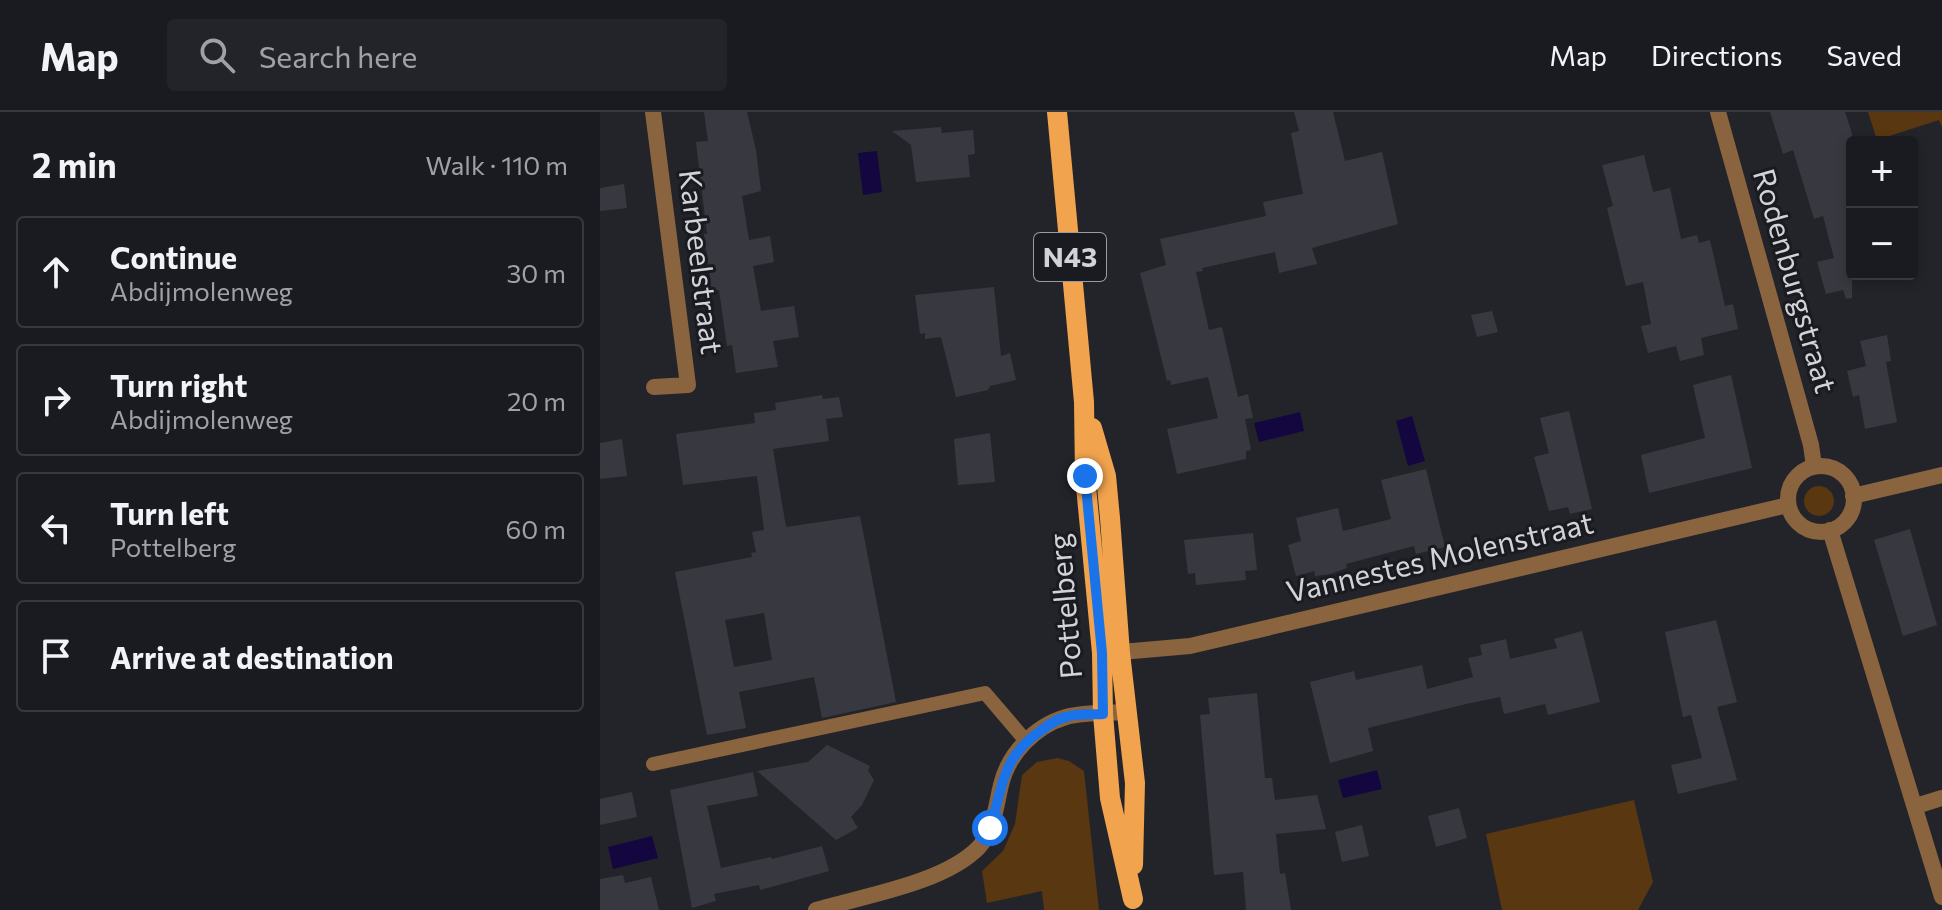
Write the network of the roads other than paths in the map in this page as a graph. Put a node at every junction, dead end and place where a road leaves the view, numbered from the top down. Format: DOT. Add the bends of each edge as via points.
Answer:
graph roads {
  1 [pos="653,112"];
  2 [pos="1057,112"];
  3 [pos="1718,112"];
  4 [pos="654,387"];
  5 [pos="1814,466"];
  6 [pos="1942,475"];
  7 [pos="1853,496"];
  8 [pos="1788,505"];
  9 [pos="1830,530"];
  10 [pos="1111,653"];
  11 [pos="1126,712"];
  12 [pos="1103,714"];
  13 [pos="1026,741"];
  14 [pos="653,764"];
  15 [pos="1942,798"];
  16 [pos="1916,806"];
  17 [pos="1942,897"];
  18 [pos="1133,904"];
  19 [pos="816,910"];
  1 -- 4 [label="street, Karbeelstraat" via="688,385"];
  2 -- 10 [label="main road, Pottelberg / N43" via="1084,402 1085,476"];
  3 -- 5 [label="street, Rodenburgstraat"];
  5 -- 7 [label="street" via="1840,472"];
  5 -- 8 [label="street" via="1797,476"];
  6 -- 7 [label="street"];
  7 -- 9 [label="street" via="1850,515"];
  8 -- 9 [label="street" via="1798,523 1811,531"];
  8 -- 10 [label="street, Vannestes Molenstraat" via="1190,646"];
  9 -- 16 [label="street"];
  10 -- 11 [label="main road, Pottelberg / N43"];
  10 -- 12 [label="main road, Pottelberg / N43"];
  11 -- 12 [label="street"];
  11 -- 18 [label="main road, Pottelberg / N43" via="1135,783"];
  12 -- 13 [label="street" via="1068,716"];
  12 -- 18 [label="main road, Pottelberg / N43" via="1110,798"];
  13 -- 14 [label="lane" via="985,693"];
  13 -- 19 [label="street" via="1006,769 990,828 970,855 929,877"];
  15 -- 16 [label="street"];
  16 -- 17 [label="street"];
}
